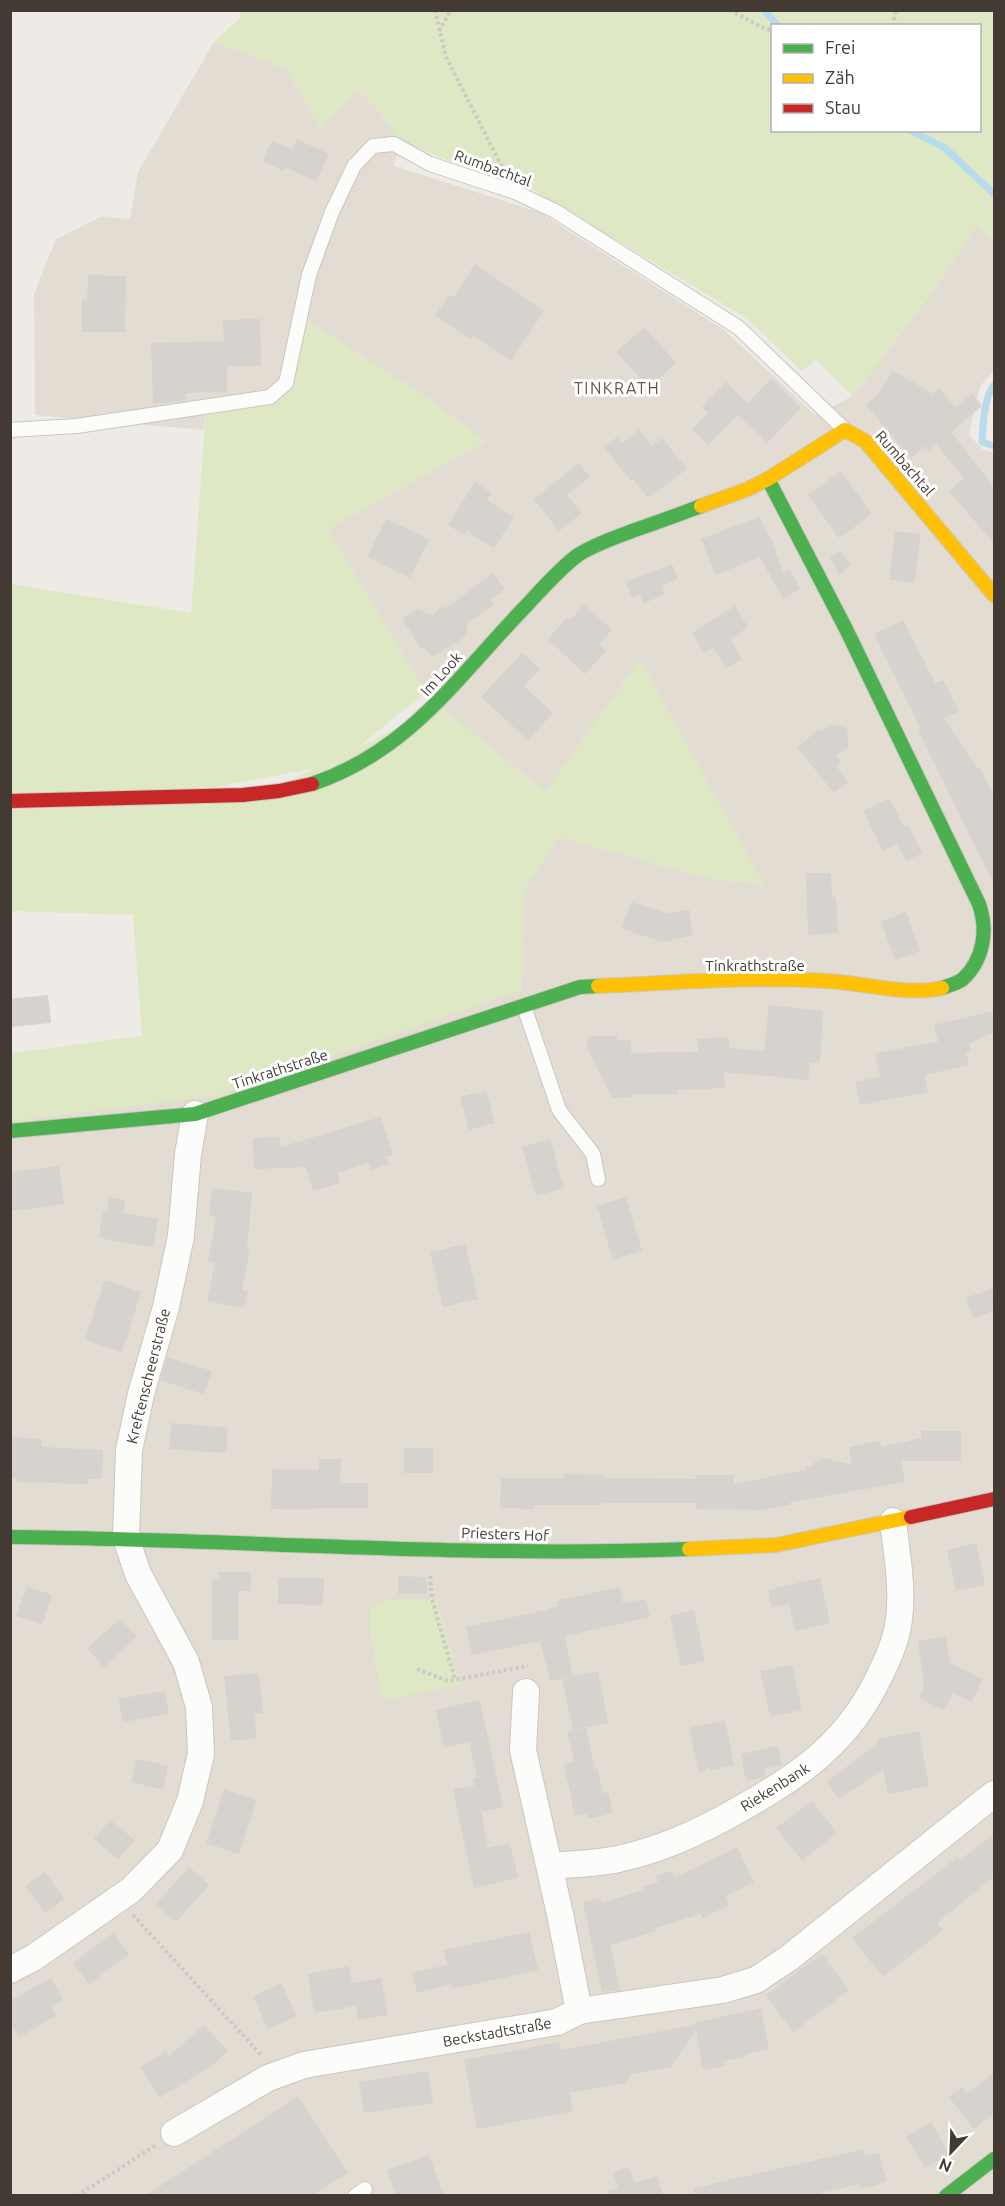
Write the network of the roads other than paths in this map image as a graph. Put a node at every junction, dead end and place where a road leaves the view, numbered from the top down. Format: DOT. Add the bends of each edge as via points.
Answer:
graph roads {
  1 [pos="10,430"];
  2 [pos="845,430"];
  3 [pos="768,479"];
  4 [pos="994,595"];
  5 [pos="10,801"];
  6 [pos="524,1006"];
  7 [pos="195,1114"];
  8 [pos="10,1131"];
  9 [pos="598,1179"];
  10 [pos="994,1499"];
  11 [pos="893,1521"];
  12 [pos="10,1537"];
  13 [pos="126,1538"];
  14 [pos="526,1692"];
  15 [pos="994,1794"];
  16 [pos="550,1866"];
  17 [pos="10,1970"];
  18 [pos="579,2011"];
  19 [pos="174,2133"];
  20 [pos="994,2159"];
  21 [pos="946,2196"];
  1 -- 2 [label="lane, Rumbachtal" via="77,426 270,397 286,382 309,275 354,166 373,146 394,144 430,164 514,192 555,211 739,328"];
  2 -- 3 [label="street, Im Look"];
  2 -- 4 [label="street, Rumbachtal" via="865,441"];
  3 -- 5 [label="street, Im Look" via="595,544 577,556 483,651 435,707 395,742 345,771 313,784 243,795"];
  3 -- 6 [label="street, Tinkrathstraße" via="846,629 979,904 984,940 976,962 962,980 928,991 764,979 580,987"];
  6 -- 7 [label="street, Tinkrathstraße"];
  6 -- 9 [label="lane" via="559,1110 592,1154"];
  7 -- 8 [label="street, Tinkrathstraße"];
  7 -- 13 [label="street, Kreftenscheerstraße" via="182,1236 129,1449"];
  10 -- 11 [label="street, Priesters Hof"];
  11 -- 13 [label="street, Priesters Hof" via="776,1545 604,1552"];
  11 -- 16 [label="street, Riekenbank" via="901,1594 898,1626 888,1660 850,1726 819,1758 782,1786 697,1833 617,1859"];
  12 -- 13 [label="street, Priesters Hof"];
  13 -- 17 [label="street, Kreftenscheerstraße" via="138,1574 186,1662 200,1707 201,1754 190,1801 170,1850 131,1890"];
  14 -- 16 [label="street" via="523,1750"];
  15 -- 18 [label="street, Beckstadtstraße" via="756,1980 723,1990"];
  16 -- 18 [label="street"];
  18 -- 19 [label="street, Beckstadtstraße" via="557,2022 304,2065 278,2075"];
  20 -- 21 [label="street"];
}
